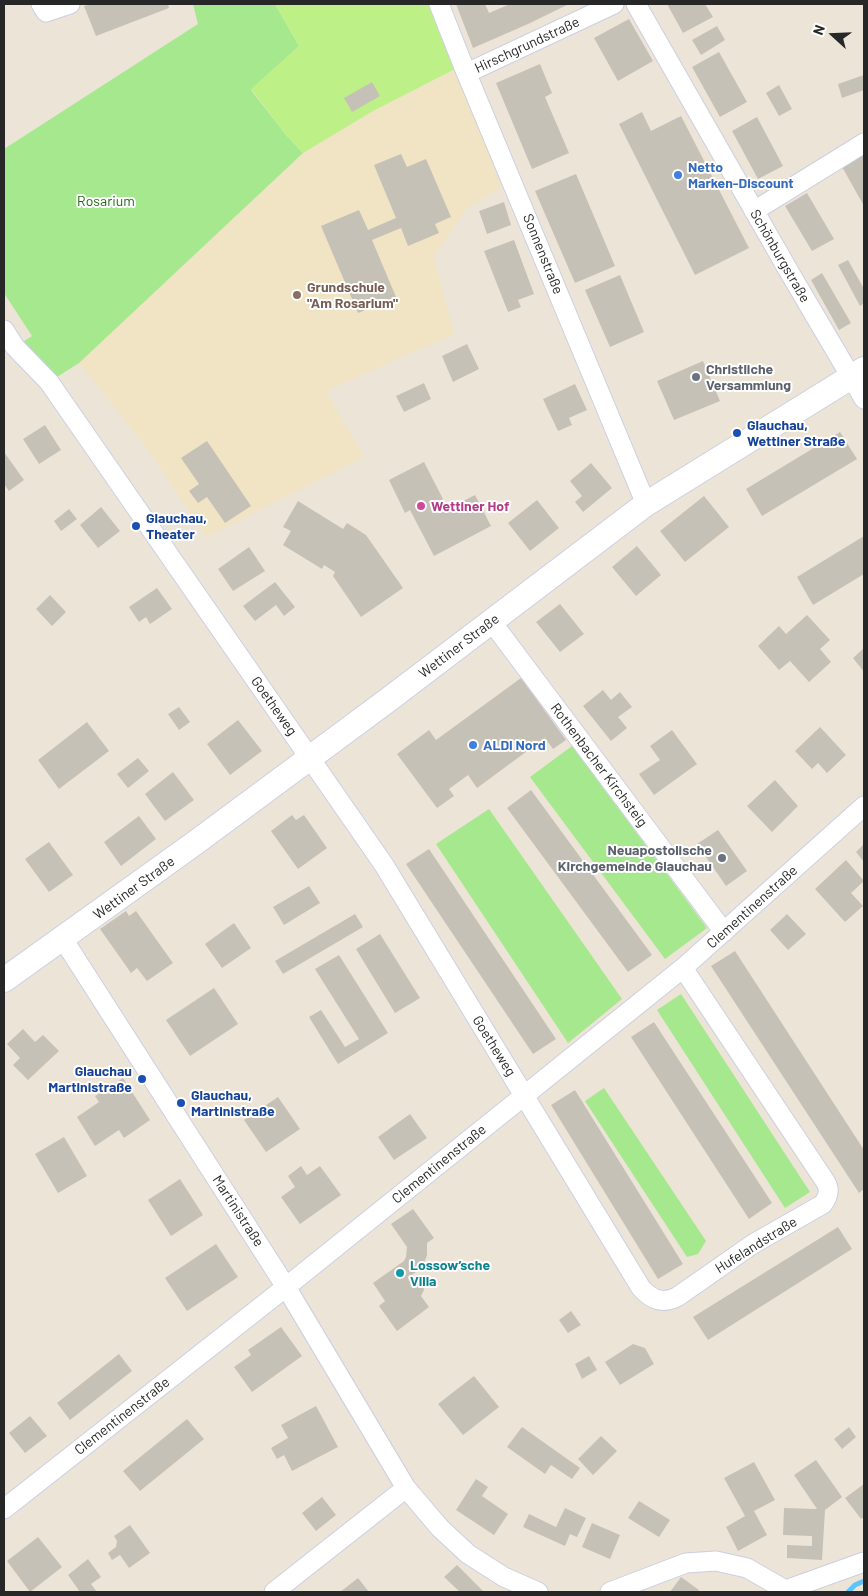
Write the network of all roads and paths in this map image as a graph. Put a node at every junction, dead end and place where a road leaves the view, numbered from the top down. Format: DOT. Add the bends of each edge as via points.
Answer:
graph roads {
  1 [pos="41,4"];
  2 [pos="70,4"];
  3 [pos="439,4"];
  4 [pos="614,4"];
  5 [pos="636,4"];
  6 [pos="467,73"];
  7 [pos="864,143"];
  8 [pos="754,211"];
  9 [pos="4,330"];
  10 [pos="858,373"];
  11 [pos="864,399"];
  12 [pos="646,504"];
  13 [pos="491,621"];
  14 [pos="310,758"];
  15 [pos="864,806"];
  16 [pos="724,932"];
  17 [pos="63,939"];
  18 [pos="683,968"];
  19 [pos="4,980"];
  20 [pos="525,1096"];
  21 [pos="286,1287"];
  22 [pos="406,1488"];
  23 [pos="4,1509"];
  24 [pos="864,1562"];
  25 [pos="788,1591"];
  26 [pos="274,1592"];
  27 [pos="538,1592"];
  28 [pos="610,1592"];
  1 -- 2 [label="street" via="46,12"];
  3 -- 6 [label="street, Sonnenstraße"];
  4 -- 6 [label="street, Hirschgrundstraße"];
  5 -- 8 [label="street, Schönburgstraße"];
  6 -- 12 [label="street, Sonnenstraße"];
  7 -- 8 [label="street"];
  8 -- 10 [label="street, Schönburgstraße"];
  9 -- 14 [label="street, Goetheweg" via="15,347 49,382"];
  10 -- 11 [label="street, Schönburgstraße"];
  10 -- 12 [label="street, Wettiner Straße"];
  12 -- 13 [label="street, Wettiner Straße"];
  13 -- 14 [label="street, Wettiner Straße"];
  13 -- 16 [label="street, Rothenbacher Kirchsteig"];
  14 -- 17 [label="street, Wettiner Straße"];
  14 -- 20 [label="street, Goetheweg" via="384,866"];
  15 -- 16 [label="street, Clementinenstraße"];
  16 -- 18 [label="street, Clementinenstraße"];
  17 -- 19 [label="street, Wettiner Straße"];
  17 -- 21 [label="street, Martinistraße"];
  18 -- 20 [label="street, Clementinenstraße"];
  18 -- 20 [label="street, Hufelandstraße" via="828,1186 828,1196 823,1204 753,1244 677,1297 659,1301 641,1288"];
  20 -- 21 [label="street, Clementinenstraße"];
  21 -- 22 [label="street, Martinistraße"];
  21 -- 23 [label="street, Clementinenstraße"];
  22 -- 26 [label="street"];
  22 -- 27 [label="street, Martinistraße" via="440,1528 468,1554 504,1577"];
  24 -- 25 [label="street"];
  25 -- 28 [label="street" via="747,1568 716,1562 686,1563"];
}
